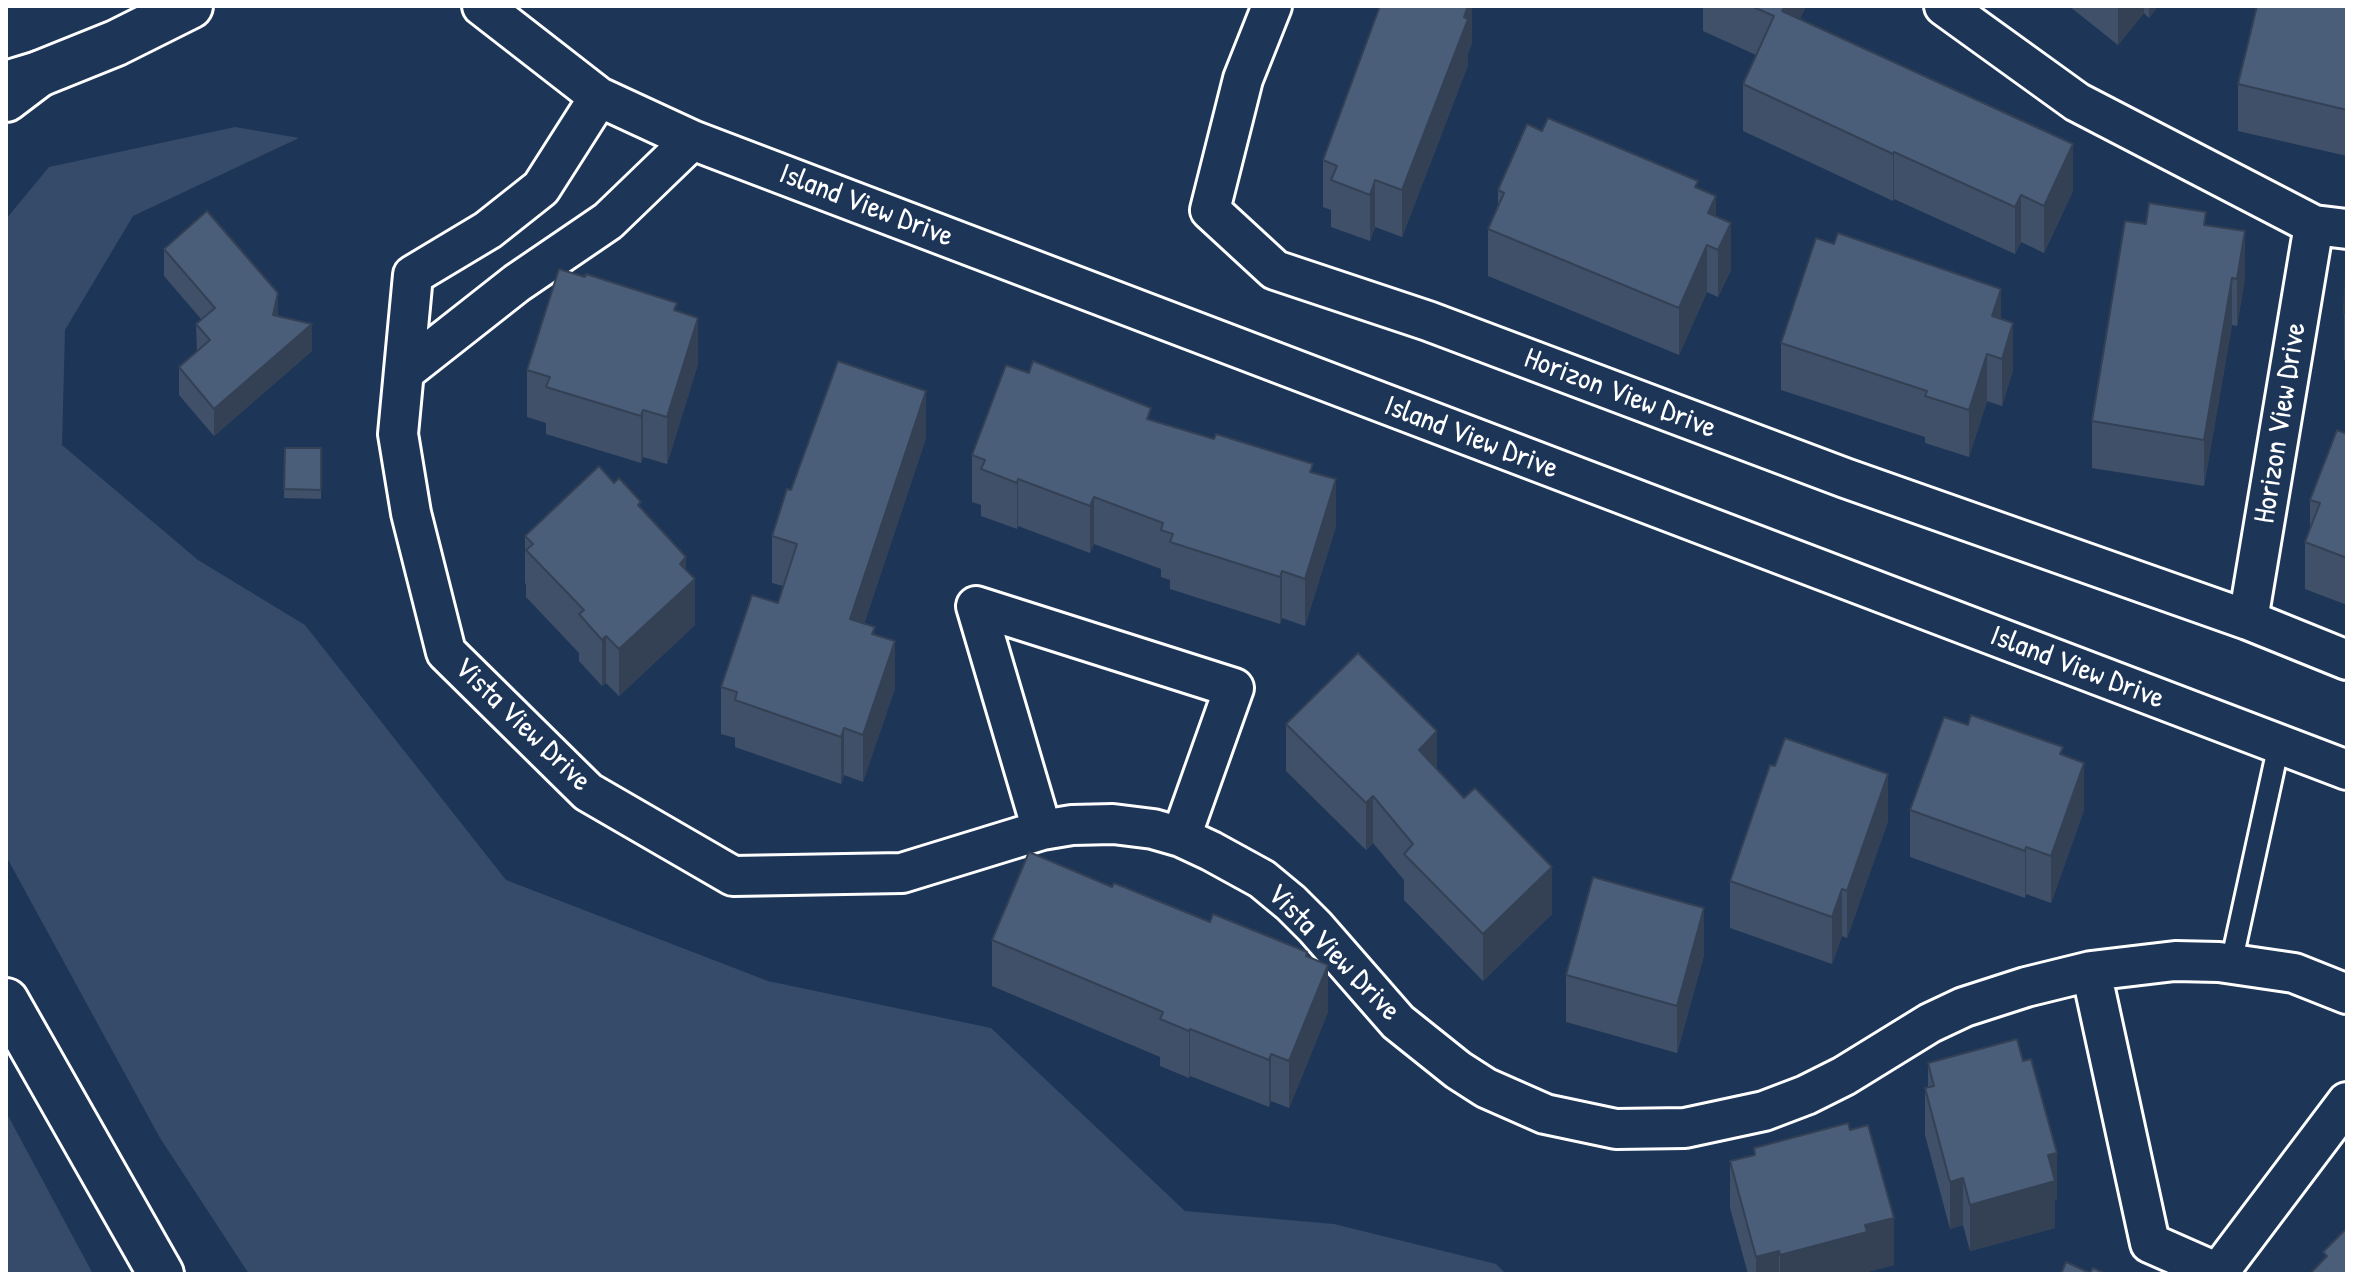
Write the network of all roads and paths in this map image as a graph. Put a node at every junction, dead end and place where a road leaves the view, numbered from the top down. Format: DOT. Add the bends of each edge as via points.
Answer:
graph roads {
  1 [pos="190,6"];
  2 [pos="482,6"];
  3 [pos="1272,6"];
  4 [pos="1944,6"];
  5 [pos="17,85"];
  6 [pos="599,97"];
  7 [pos="692,140"];
  8 [pos="2330,227"];
  9 [pos="404,372"];
  10 [pos="2248,620"];
  11 [pos="2347,660"];
  12 [pos="2279,744"];
  13 [pos="2347,770"];
  14 [pos="1042,830"];
  15 [pos="1181,837"];
  16 [pos="2231,964"];
  17 [pos="2091,971"];
  18 [pos="2347,994"];
  19 [pos="6,1001"];
  20 [pos="2347,1102"];
  21 [pos="161,1274"];
  1 -- 5 [label="main road"];
  2 -- 6 [label="street"];
  3 -- 10 [label="street, Horizon View Drive" via="1243,79 1210,210 1275,270"];
  4 -- 8 [label="street, Horizon View Drive" via="2077,102"];
  6 -- 7 [label="street, Island View Drive"];
  6 -- 9 [label="street, Vista View Drive" via="541,188 488,230 413,275"];
  7 -- 9 [label="street" via="608,221 517,283"];
  7 -- 12 [label="street, Island View Drive"];
  8 -- 10 [label="street, Horizon View Drive"];
  9 -- 14 [label="street, Vista View Drive" via="398,434 411,513 446,652 588,792 733,876 902,873"];
  10 -- 11 [label="street, Horizon View Drive"];
  12 -- 13 [label="street, Island View Drive"];
  12 -- 16 [label="lane"];
  14 -- 15 [label="street, Vista View Drive" via="1113,824"];
  14 -- 15 [label="street" via="976,606 1234,688"];
  15 -- 17 [label="street, Vista View Drive" via="1262,879 1291,903 1398,1022 1458,1070 1545,1114 1616,1129 1685,1128 1764,1111 1844,1076 1964,1007"];
  16 -- 17 [label="street, Vista View Drive" via="2175,961"];
  16 -- 18 [label="street, Vista View Drive" via="2294,973"];
  17 -- 20 [label="street" via="2150,1243 2218,1273"];
  19 -- 21 [label="main road"];
}
